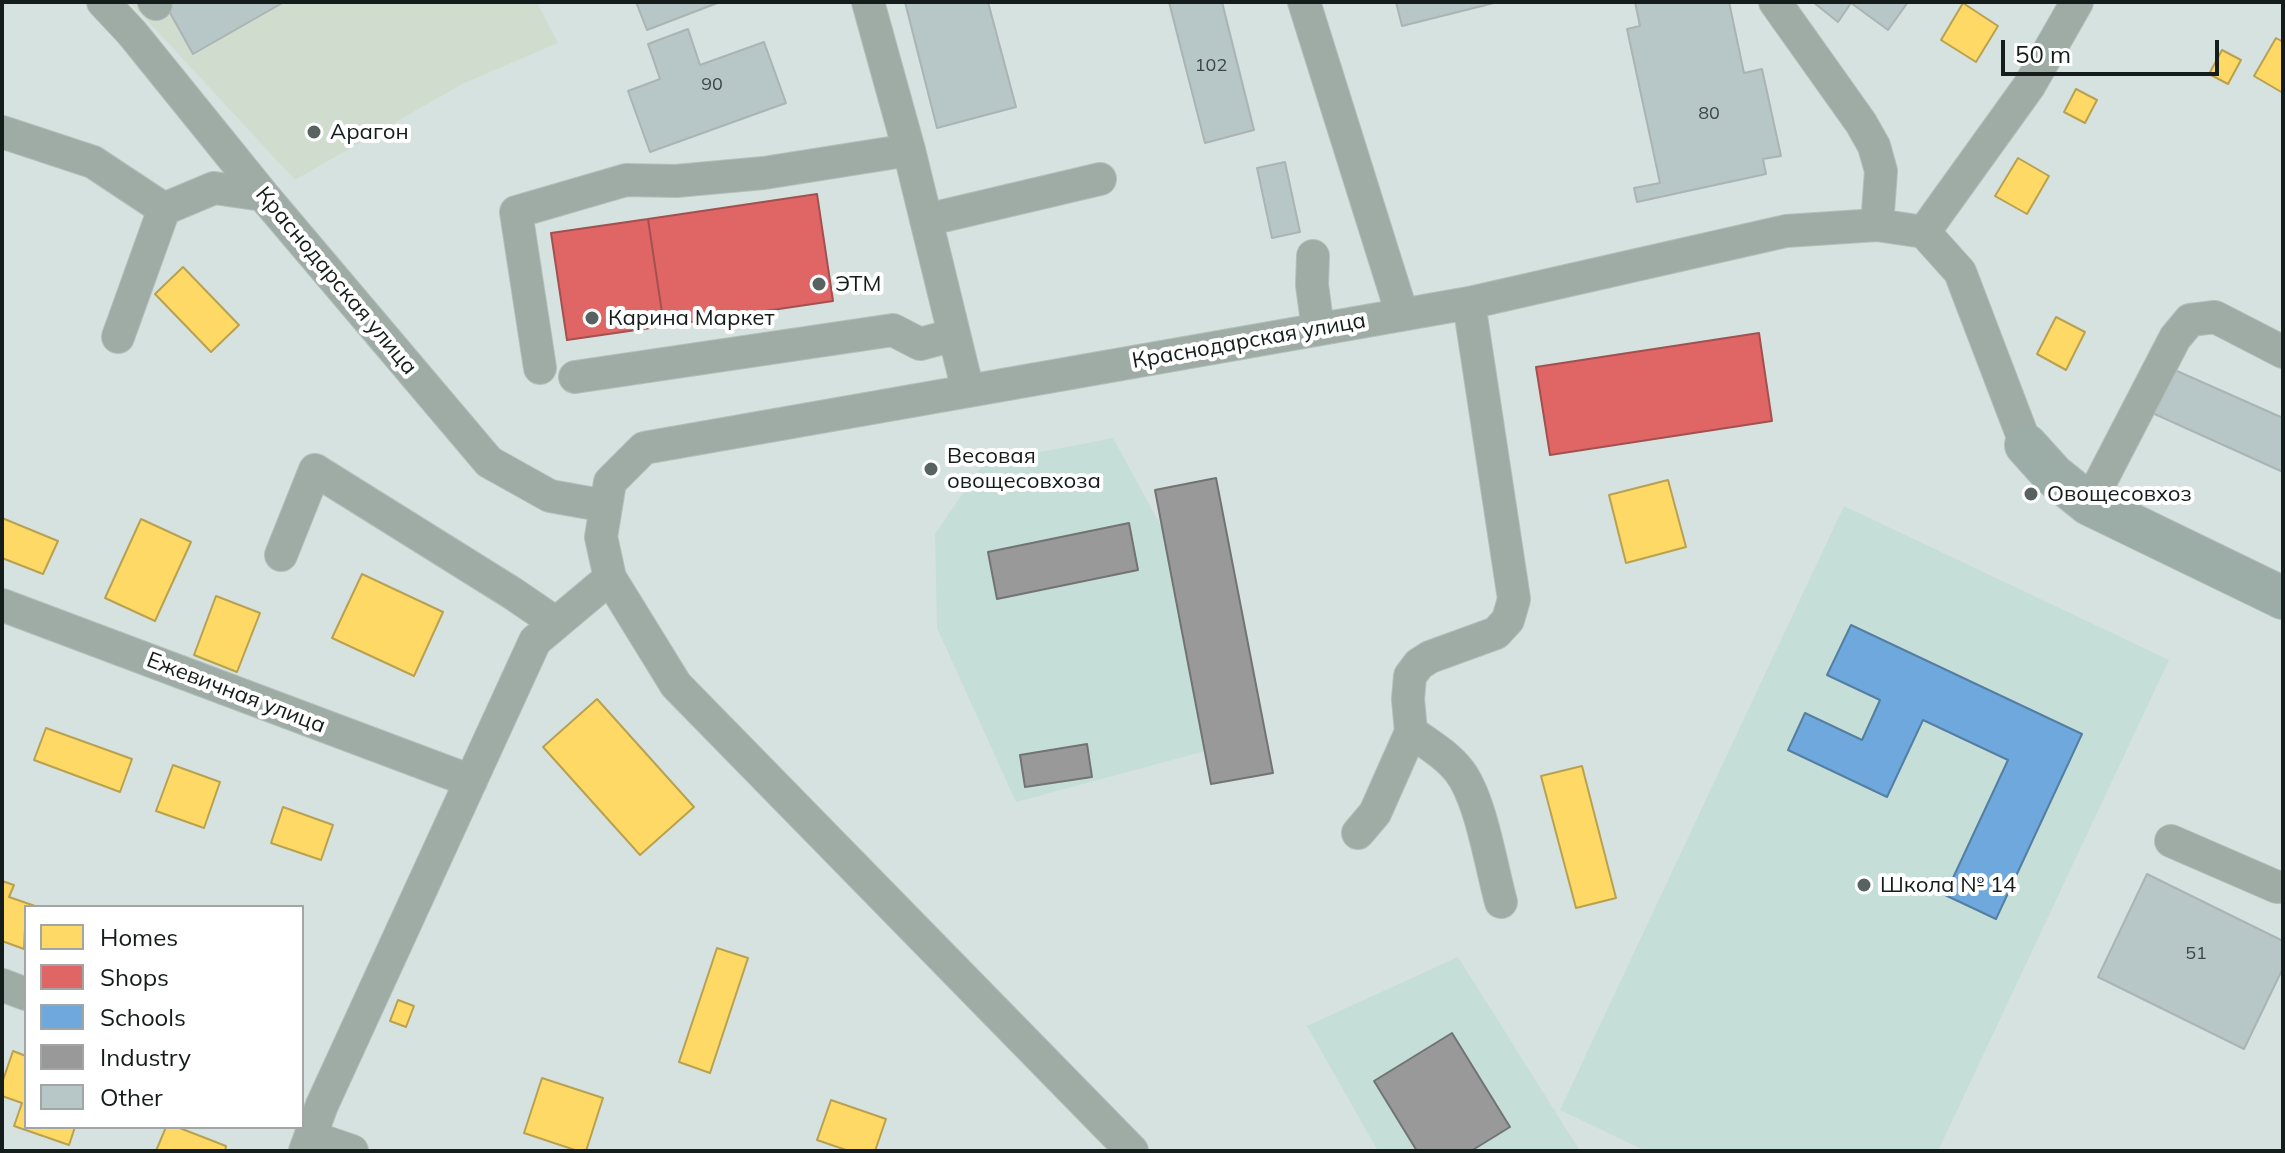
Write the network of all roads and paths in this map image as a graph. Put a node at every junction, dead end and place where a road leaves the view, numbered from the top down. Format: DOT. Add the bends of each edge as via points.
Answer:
graph roads {
  1 [pos="103,2"];
  2 [pos="868,2"];
  3 [pos="1304,2"];
  4 [pos="1775,2"];
  5 [pos="2077,2"];
  6 [pos="2,132"];
  7 [pos="909,150"];
  8 [pos="1100,179"];
  9 [pos="263,195"];
  10 [pos="164,209"];
  11 [pos="926,220"];
  12 [pos="1877,225"];
  13 [pos="1924,232"];
  14 [pos="1313,256"];
  15 [pos="1469,303"];
  16 [pos="1402,314"];
  17 [pos="1318,329"];
  18 [pos="954,335"];
  19 [pos="118,337"];
  20 [pos="2283,352"];
  21 [pos="540,368"];
  22 [pos="575,377"];
  23 [pos="968,391"];
  24 [pos="2026,445"];
  25 [pos="2089,504"];
  26 [pos="606,506"];
  27 [pos="281,555"];
  28 [pos="610,578"];
  29 [pos="2283,598"];
  30 [pos="2,605"];
  31 [pos="556,623"];
  32 [pos="1411,732"];
  33 [pos="471,781"];
  34 [pos="1358,833"];
  35 [pos="2171,841"];
  36 [pos="2283,887"];
  37 [pos="1501,902"];
  38 [pos="2,985"];
  39 [pos="24,993"];
  40 [pos="312,1101"];
  41 [pos="308,1144"];
  42 [pos="352,1151"];
  43 [pos="1132,1151"];
  1 -- 9 [label="street, Краснодарская улица"];
  2 -- 7 [label="street"];
  3 -- 16 [label="street"];
  4 -- 12 [label="street" via="1874,146 1881,171"];
  5 -- 13 [label="street" via="2029,86"];
  6 -- 10 [label="street" via="93,162"];
  7 -- 11 [label="street"];
  7 -- 21 [label="street" via="764,173 626,180 516,212"];
  8 -- 11 [label="street"];
  9 -- 10 [label="street" via="214,188"];
  9 -- 26 [label="street, Краснодарская улица" via="489,462 550,496"];
  10 -- 19 [label="street"];
  11 -- 18 [label="street"];
  12 -- 13 [label="street, Краснодарская улица"];
  12 -- 15 [label="street, Краснодарская улица" via="1786,231"];
  13 -- 24 [label="street" via="1960,272"];
  14 -- 17 [label="street"];
  15 -- 16 [label="street, Краснодарская улица"];
  15 -- 32 [label="street" via="1514,599 1508,620 1496,633 1419,664 1410,676"];
  16 -- 17 [label="street, Краснодарская улица"];
  17 -- 23 [label="street, Краснодарская улица"];
  18 -- 22 [label="street" via="920,344 893,330"];
  18 -- 23 [label="street"];
  20 -- 25 [label="street" via="2215,317 2190,320 2175,338"];
  23 -- 26 [label="street, Краснодарская улица" via="644,448 610,482"];
  24 -- 25 [label="main road"];
  25 -- 29 [label="main road"];
  26 -- 28 [label="street, Краснодарская улица" via="601,537"];
  27 -- 31 [label="street" via="315,470"];
  28 -- 31 [label="street"];
  28 -- 43 [label="street, Краснодарская улица" via="676,685"];
  30 -- 33 [label="street, Ежевичная улица"];
  31 -- 33 [label="street" via="535,641"];
  32 -- 34 [label="street" via="1375,813"];
  32 -- 37 [label="street" via="1448,758 1467,784"];
  33 -- 40 [label="street"];
  35 -- 36 [label="street"];
  38 -- 39 [label="street"];
  40 -- 41 [label="street"];
  41 -- 42 [label="street"];
}
